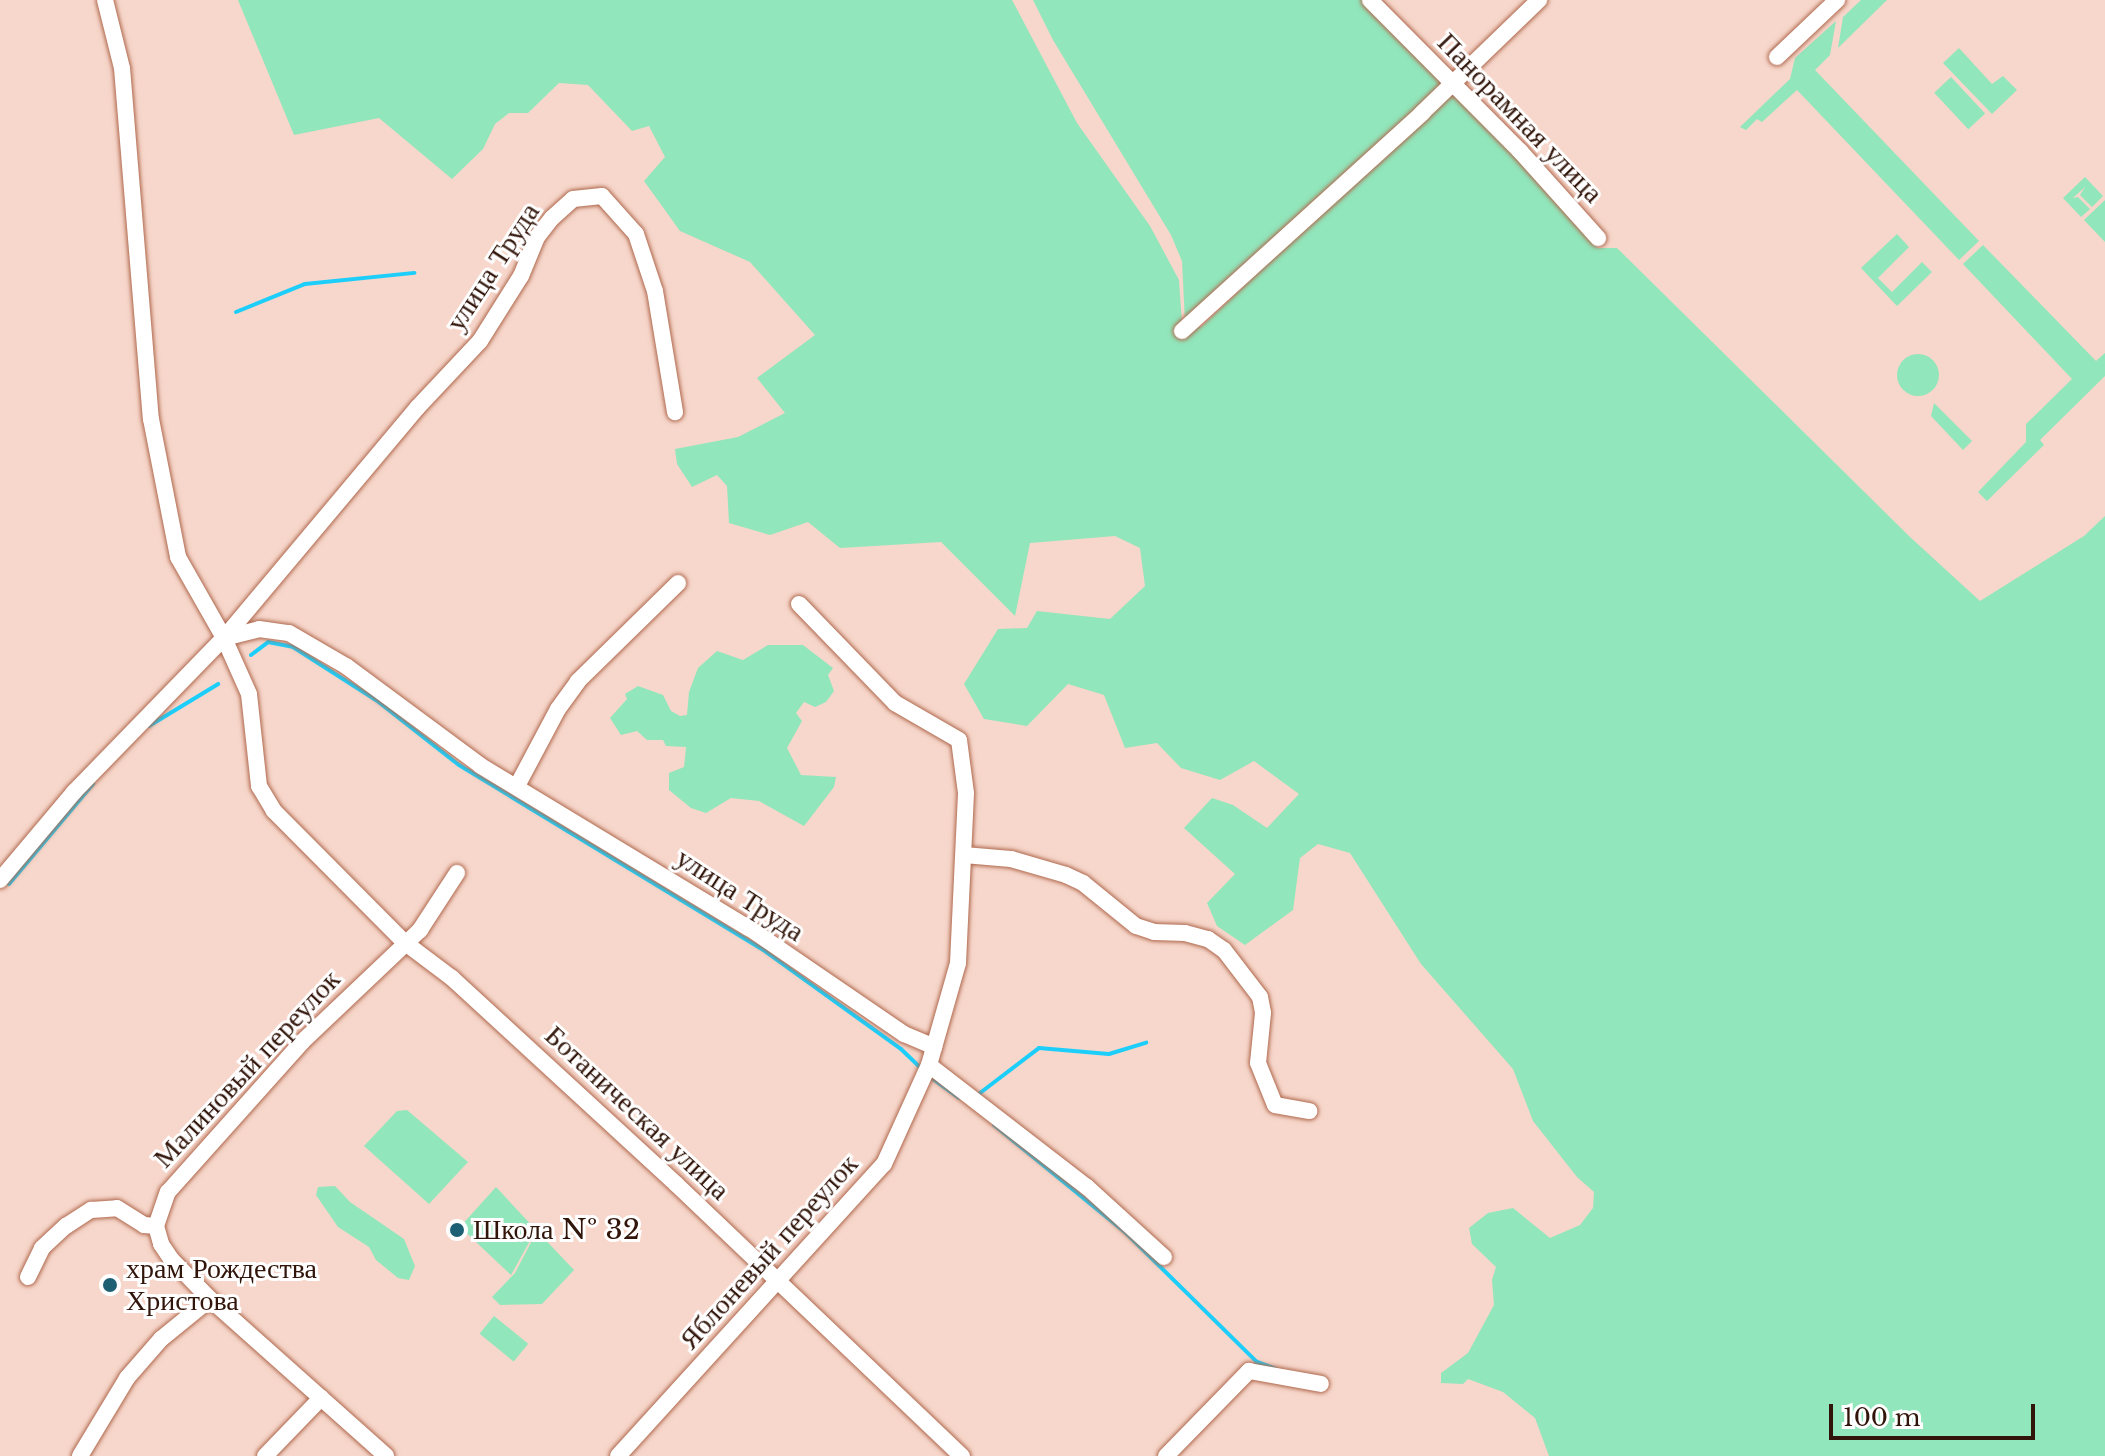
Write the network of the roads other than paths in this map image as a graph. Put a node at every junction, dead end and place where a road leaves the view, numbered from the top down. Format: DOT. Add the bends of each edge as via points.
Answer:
graph roads {
  1 [pos="105,0"];
  2 [pos="1370,0"];
  3 [pos="1539,0"];
  4 [pos="1837,0"];
  5 [pos="1777,57"];
  6 [pos="1452,83"];
  7 [pos="1598,238"];
  8 [pos="1182,331"];
  9 [pos="675,412"];
  10 [pos="678,583"];
  11 [pos="799,604"];
  12 [pos="224,638"];
  13 [pos="517,786"];
  14 [pos="964,855"];
  15 [pos="457,873"];
  16 [pos="0,880"];
  17 [pos="404,942"];
  18 [pos="934,1047"];
  19 [pos="929,1065"];
  20 [pos="1309,1111"];
  21 [pos="156,1226"];
  22 [pos="1164,1257"];
  23 [pos="28,1277"];
  24 [pos="778,1280"];
  25 [pos="210,1299"];
  26 [pos="1321,1384"];
  27 [pos="321,1398"];
  28 [pos="80,1456"];
  29 [pos="265,1456"];
  30 [pos="386,1456"];
  31 [pos="618,1456"];
  32 [pos="962,1456"];
  33 [pos="1166,1456"];
  1 -- 12 [label="street" via="122,68 151,419 178,557"];
  2 -- 6 [label="street, Панорамная улица"];
  3 -- 6 [label="street"];
  4 -- 5 [label="street"];
  6 -- 7 [label="street, Панорамная улица"];
  6 -- 8 [label="street"];
  9 -- 12 [label="street, улица Труда" via="653,282 636,234 602,196 573,199 537,237 521,276 480,341"];
  10 -- 13 [label="street" via="578,681"];
  11 -- 14 [label="street, Яблоневый переулок" via="895,703 959,740 966,793"];
  12 -- 13 [label="street, улица Труда" via="259,629 289,633 346,666 481,766"];
  12 -- 16 [label="street" via="74,792"];
  12 -- 17 [label="street, Ботаническая улица" via="249,694 259,786 274,811"];
  13 -- 18 [label="street, улица Труда" via="749,928 904,1034"];
  14 -- 18 [label="street, Яблоневый переулок" via="958,963"];
  14 -- 20 [label="street" via="1011,859 1066,875 1136,926 1208,939 1224,950 1260,997 1258,1063 1275,1105"];
  15 -- 17 [label="street, Малиновый переулок" via="420,930"];
  17 -- 21 [label="street, Малиновый переулок" via="302,1042 168,1192"];
  17 -- 24 [label="street, Ботаническая улица" via="452,978"];
  18 -- 19 [label="street, Яблоневый переулок"];
  19 -- 22 [label="street" via="1087,1187"];
  19 -- 24 [label="street, Яблоневый переулок" via="884,1164"];
  21 -- 23 [label="street" via="144,1225 117,1208 91,1210 42,1248"];
  21 -- 25 [label="street" via="171,1259"];
  24 -- 31 [label="street, Яблоневый переулок"];
  24 -- 32 [label="street, Ботаническая улица"];
  25 -- 27 [label="street"];
  25 -- 28 [label="street" via="161,1339 127,1378"];
  26 -- 33 [label="street" via="1249,1371"];
  27 -- 29 [label="street"];
  27 -- 30 [label="street"];
}
